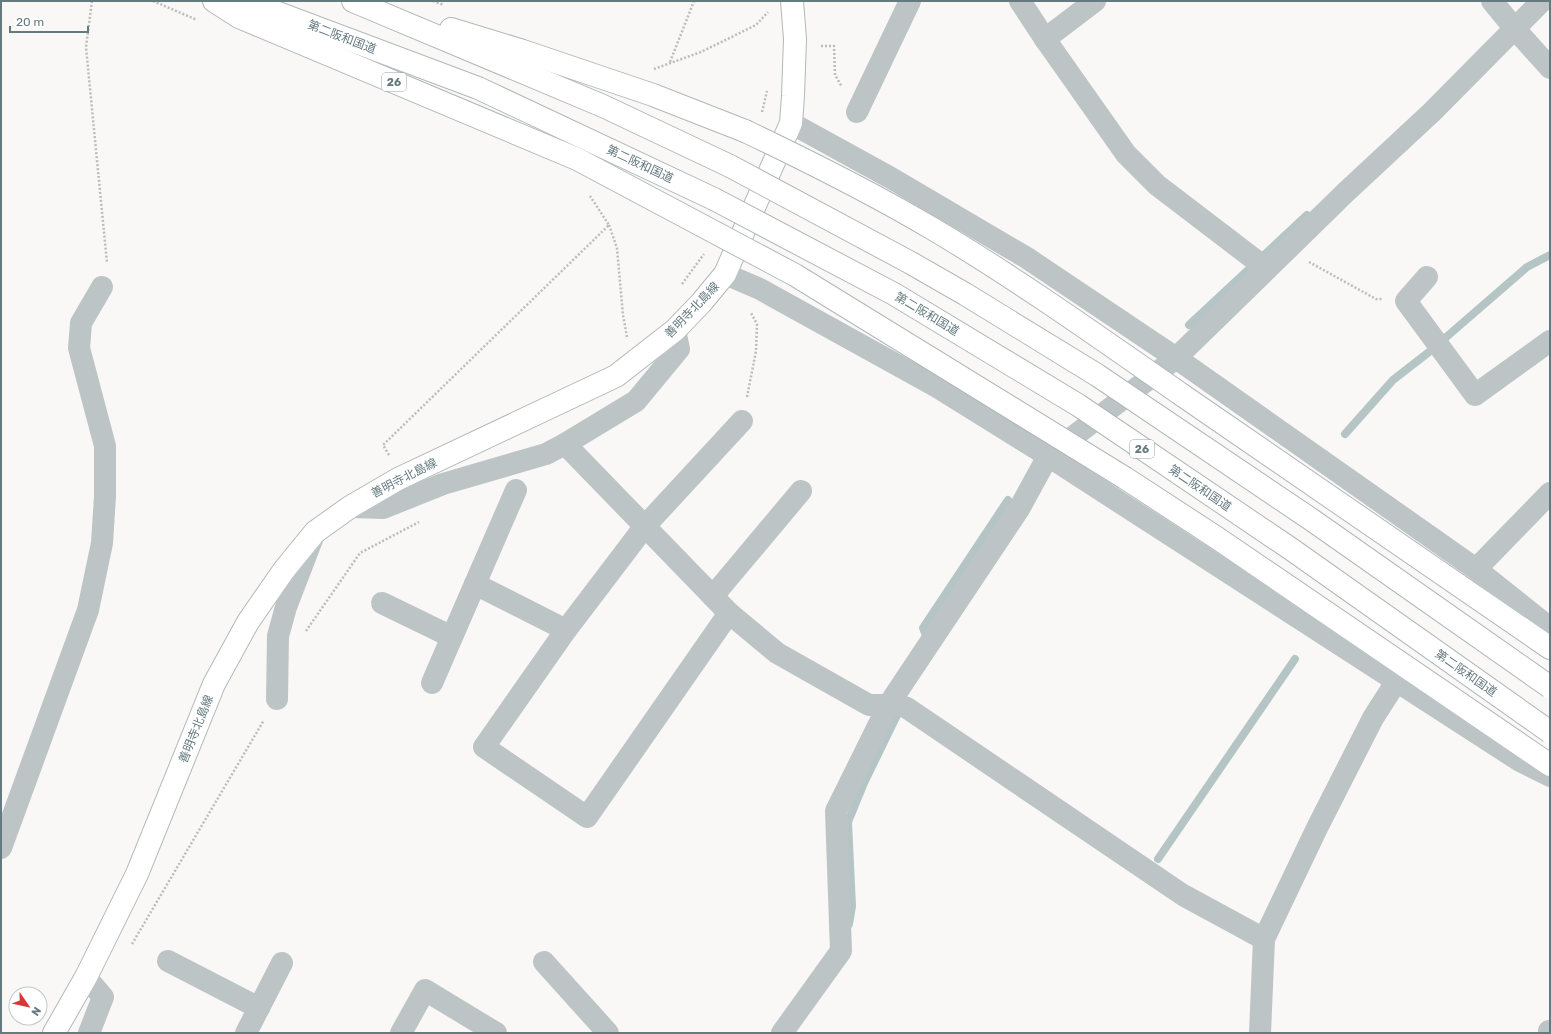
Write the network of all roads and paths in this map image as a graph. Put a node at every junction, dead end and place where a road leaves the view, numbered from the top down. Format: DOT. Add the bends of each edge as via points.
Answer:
graph roads {
  1 [pos="92,1"];
  2 [pos="214,1"];
  3 [pos="246,1"];
  4 [pos="353,1"];
  5 [pos="358,1"];
  6 [pos="694,1"];
  7 [pos="792,1"];
  8 [pos="910,1"];
  9 [pos="1020,1"];
  10 [pos="1096,1"];
  11 [pos="1542,1"];
  12 [pos="768,11"];
  13 [pos="1505,17"];
  14 [pos="1045,39"];
  15 [pos="821,46"];
  16 [pos="670,63"];
  17 [pos="1550,68"];
  18 [pos="650,71"];
  19 [pos="857,112"];
  20 [pos="791,123"];
  21 [pos="586,193"];
  22 [pos="609,225"];
  23 [pos="1286,249"];
  24 [pos="1260,264"];
  25 [pos="725,274"];
  26 [pos="1427,277"];
  27 [pos="102,287"];
  28 [pos="1406,301"];
  29 [pos="749,309"];
  30 [pos="675,330"];
  31 [pos="632,333"];
  32 [pos="627,337"];
  33 [pos="621,341"];
  34 [pos="1550,341"];
  35 [pos="1176,358"];
  36 [pos="742,422"];
  37 [pos="565,444"];
  38 [pos="396,452"];
  39 [pos="1048,456"];
  40 [pos="516,490"];
  41 [pos="801,492"];
  42 [pos="1550,493"];
  43 [pos="350,507"];
  44 [pos="422,520"];
  45 [pos="645,526"];
  46 [pos="315,532"];
  47 [pos="1476,569"];
  48 [pos="475,584"];
  49 [pos="713,596"];
  50 [pos="382,603"];
  51 [pos="729,613"];
  52 [pos="1550,628"];
  53 [pos="566,630"];
  54 [pos="305,632"];
  55 [pos="452,636"];
  56 [pos="1550,648"];
  57 [pos="1396,682"];
  58 [pos="432,683"];
  59 [pos="1550,687"];
  60 [pos="277,699"];
  61 [pos="898,706"];
  62 [pos="1550,732"];
  63 [pos="1550,765"];
  64 [pos="1550,776"];
  65 [pos="1,848"];
  66 [pos="1264,939"];
  67 [pos="130,948"];
  68 [pos="168,961"];
  69 [pos="544,962"];
  70 [pos="282,963"];
  71 [pos="86,976"];
  72 [pos="259,1008"];
  73 [pos="54,1033"];
  74 [pos="89,1033"];
  75 [pos="246,1033"];
  76 [pos="401,1033"];
  77 [pos="496,1033"];
  78 [pos="608,1033"];
  79 [pos="782,1033"];
  80 [pos="1260,1033"];
  1 -- 27 [label="path" via="86,47 108,265"];
  2 -- 63 [label="main road, 26, bridge" via="239,17 577,159 795,275 1125,478"];
  3 -- 62 [label="main road, 第二阪和国道 / 26, bridge" via="478,88 714,199 894,294 1078,405 1291,549"];
  4 -- 59 [label="main road, bridge" via="603,106 730,166 918,267 1097,375 1312,520"];
  5 -- 56 [label="main road, bridge" via="653,94 744,131 806,160 932,229 1020,284"];
  6 -- 16 [label="path"];
  7 -- 20 [label="main road, 善明寺北島線" via="795,39"];
  8 -- 19 [label="street"];
  9 -- 14 [label="street"];
  10 -- 14 [label="street"];
  11 -- 13 [label="street"];
  12 -- 16 [label="path" via="756,25 701,52"];
  13 -- 17 [label="street"];
  13 -- 23 [label="street" via="1432,112"];
  14 -- 24 [label="street" via="1126,154 1157,185"];
  15 -- 19 [label="path" via="834,46 835,75"];
  16 -- 18 [label="path"];
  20 -- 25 [label="main road, 善明寺北島線"];
  20 -- 35 [label="street" via="1027,258"];
  21 -- 22 [label="path" via="592,197"];
  22 -- 32 [label="path" via="617,248"];
  22 -- 38 [label="path" via="383,445 388,455"];
  23 -- 24 [label="street"];
  23 -- 28 [label="path" via="1376,299"];
  24 -- 35 [label="street"];
  25 -- 30 [label="main road, 善明寺北島線"];
  25 -- 39 [label="street" via="760,289 937,387"];
  26 -- 28 [label="street"];
  27 -- 65 [label="street" via="81,323 79,348 105,446 106,496 102,543 88,610"];
  28 -- 34 [label="street" via="1475,395"];
  29 -- 36 [label="path" via="757,324 756,352"];
  30 -- 37 [label="street" via="679,349 636,401"];
  30 -- 43 [label="main road, 善明寺北島線" via="616,376 398,479"];
  31 -- 32 [label="path"];
  32 -- 33 [label="path"];
  35 -- 39 [label="street"];
  35 -- 47 [label="street"];
  36 -- 45 [label="street"];
  37 -- 43 [label="street" via="546,454 443,484 383,508"];
  37 -- 45 [label="street"];
  39 -- 57 [label="street"];
  39 -- 61 [label="street" via="1020,509"];
  40 -- 48 [label="street"];
  41 -- 49 [label="street"];
  42 -- 47 [label="street"];
  43 -- 46 [label="main road, 善明寺北島線"];
  44 -- 54 [label="path" via="360,553"];
  45 -- 49 [label="street"];
  45 -- 53 [label="street"];
  46 -- 60 [label="street" via="286,607 278,636"];
  46 -- 71 [label="main road, 善明寺北島線" via="284,570 248,622 214,684 137,874"];
  47 -- 52 [label="street"];
  48 -- 53 [label="street"];
  48 -- 55 [label="street"];
  49 -- 51 [label="street"];
  50 -- 55 [label="street"];
  51 -- 53 [label="street" via="587,817 484,747"];
  51 -- 61 [label="street" via="777,653 869,705"];
  55 -- 58 [label="street"];
  57 -- 64 [label="street" via="1520,761"];
  57 -- 66 [label="street" via="1373,718"];
  60 -- 67 [label="path"];
  61 -- 66 [label="street" via="1183,894"];
  61 -- 79 [label="street" via="836,812 841,951"];
  66 -- 80 [label="street"];
  68 -- 72 [label="street"];
  69 -- 78 [label="street"];
  70 -- 72 [label="street"];
  71 -- 73 [label="main road, 善明寺北島線"];
  71 -- 74 [label="street" via="103,997"];
  72 -- 75 [label="street"];
  76 -- 77 [label="street" via="425,990"];
}
